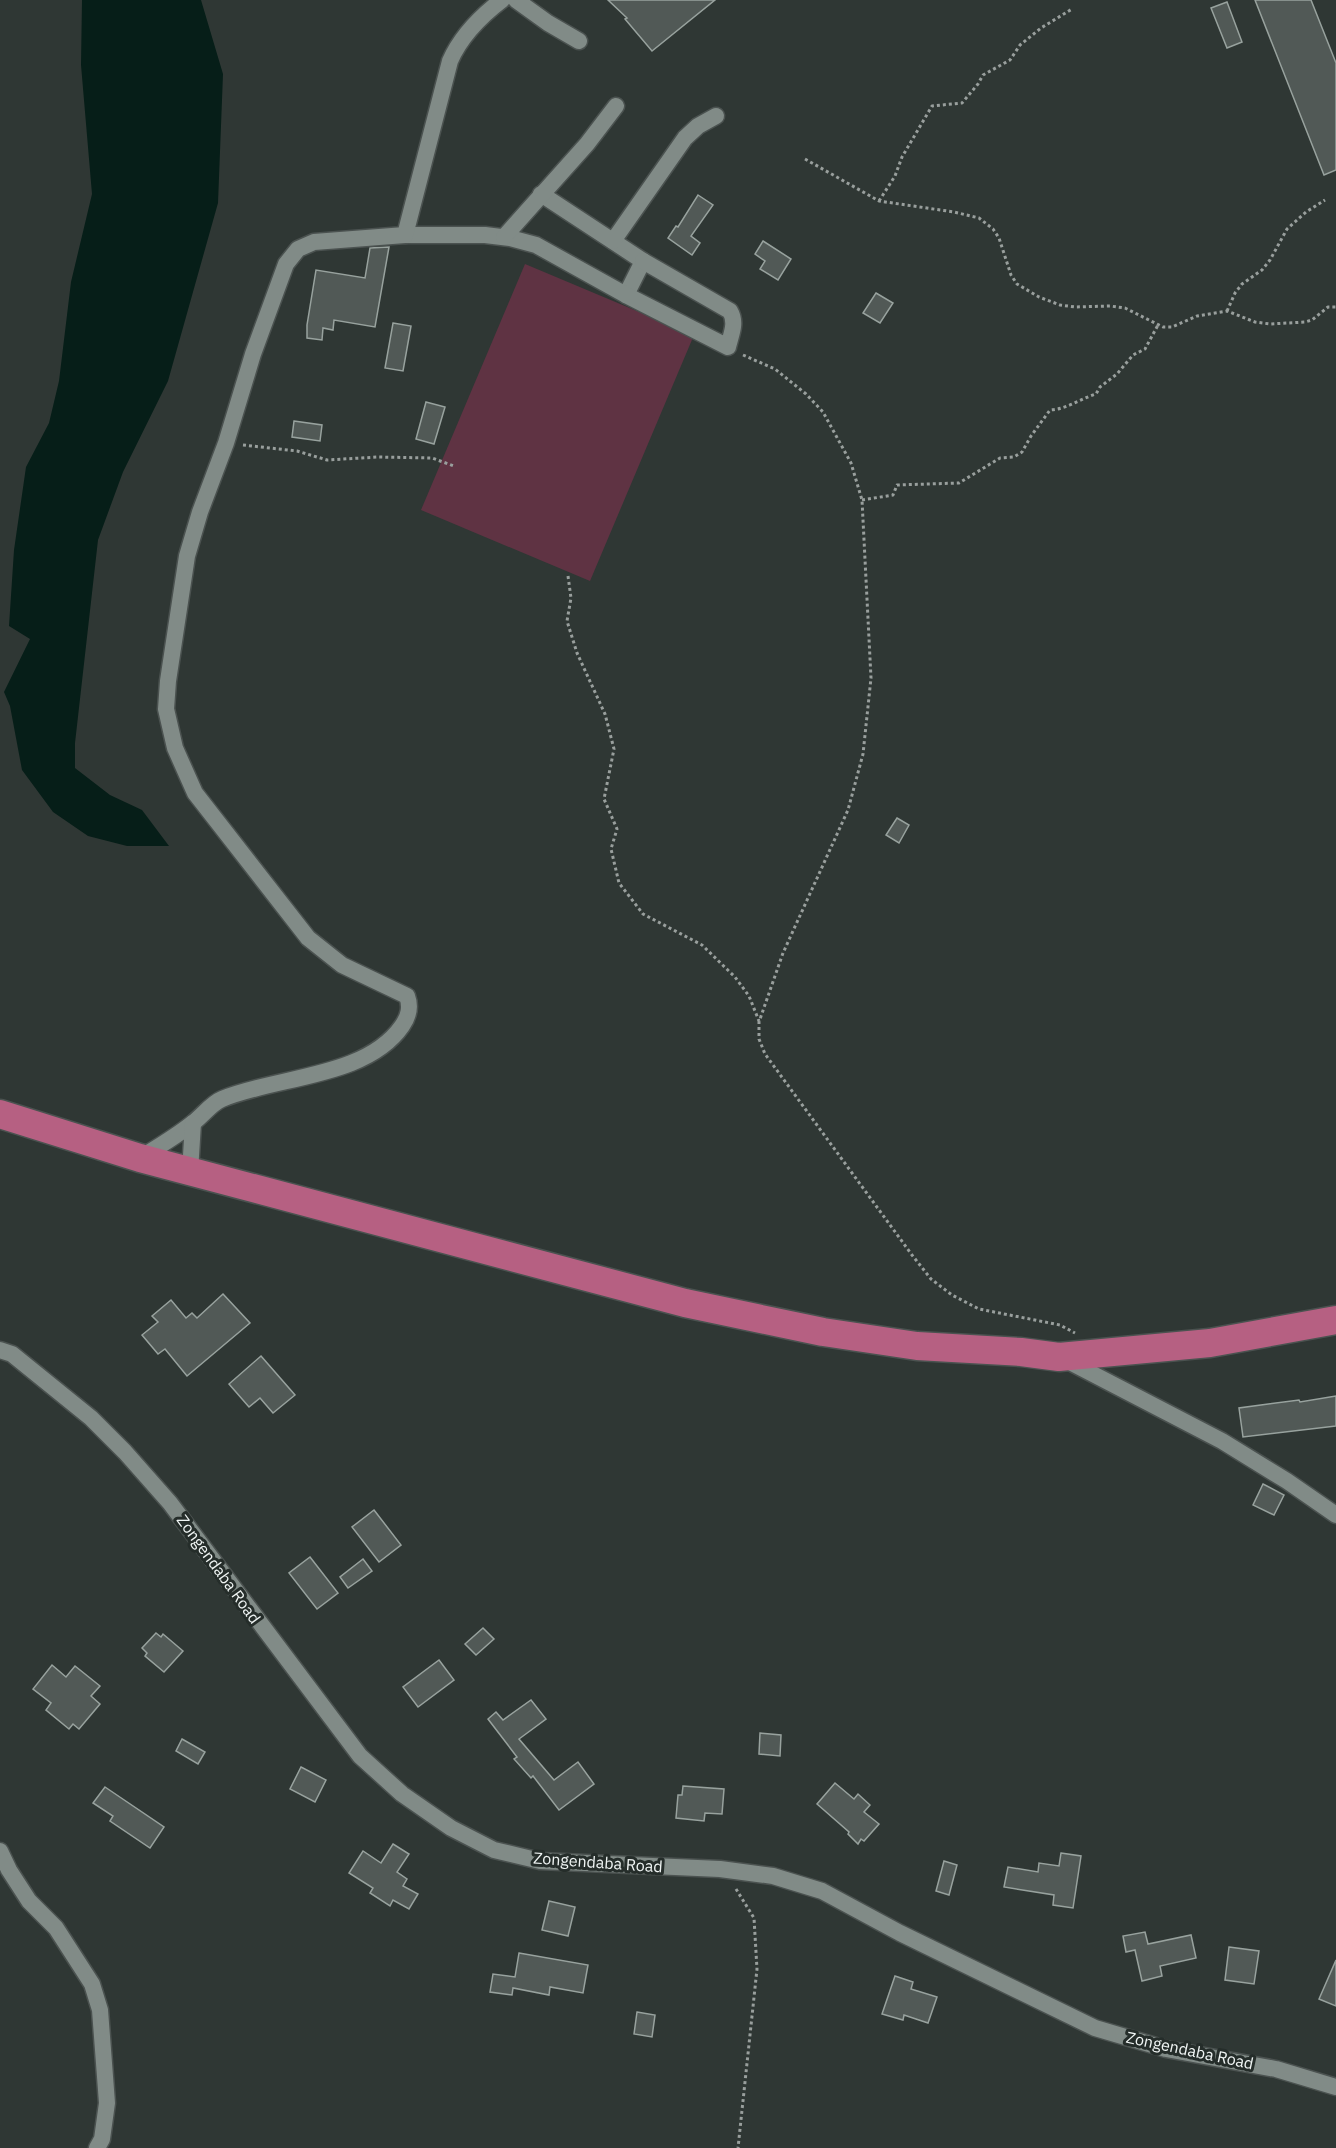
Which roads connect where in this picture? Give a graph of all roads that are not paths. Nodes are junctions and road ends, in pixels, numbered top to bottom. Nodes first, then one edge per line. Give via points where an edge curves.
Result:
1 (502, 0) edge
2 (516, 0) edge
3 (579, 41) dead end
4 (616, 106) dead end
5 (716, 116) dead end
6 (541, 194) junction
7 (405, 234) junction
8 (504, 237) junction
9 (613, 241) junction
10 (643, 261) junction
11 (626, 295) junction
12 (0, 1114) edge
13 (193, 1123) junction
14 (141, 1158) junction
15 (190, 1172) junction
16 (1336, 1320) edge
17 (0, 1350) edge
18 (1059, 1357) junction
19 (1336, 1515) edge
20 (0, 1851) edge
21 (1336, 2087) edge
22 (97, 2148) edge

1 - 7 street via 457,45 450,61
2 - 3 street
4 - 6 street
5 - 9 street via 685,138
6 - 8 street
6 - 9 street
7 - 8 street
7 - 13 street via 314,242 297,249 286,264 187,556 166,709 175,748 195,793 308,938 342,965 407,996 407,1019 396,1035 376,1050 332,1070 219,1100
8 - 11 street via 536,245
9 - 10 street
10 - 11 street
10 - 11 street via 730,311 734,325 728,347
12 - 14 highway
13 - 14 street
13 - 15 street
14 - 15 highway
15 - 18 highway via 720,1310 917,1346
16 - 18 highway via 1210,1343
17 - 21 street, Zongendaba Road via 12,1354 91,1418 125,1452 170,1503 360,1756 402,1794 451,1828 494,1850 540,1862 720,1869 773,1876 822,1891 1095,2028 1167,2049 1276,2069
18 - 19 street via 1222,1441
20 - 22 street via 29,1901 56,1928 95,1992 103,2034 107,2103

